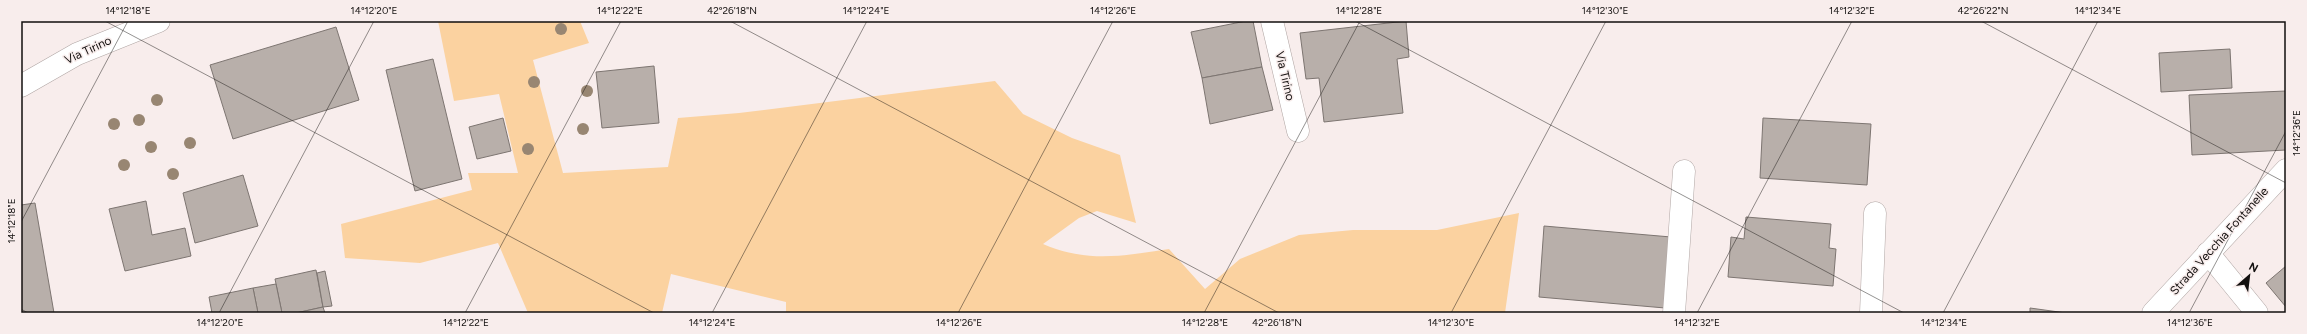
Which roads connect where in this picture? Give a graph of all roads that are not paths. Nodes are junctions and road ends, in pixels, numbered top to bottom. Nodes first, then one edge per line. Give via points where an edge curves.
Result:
1 (159, 21) edge
2 (1272, 21) edge
3 (21, 86) edge
4 (1298, 131) dead end
5 (2286, 170) edge
6 (1684, 171) dead end
7 (1875, 213) dead end
8 (2208, 253) junction
9 (1674, 313) edge
10 (1871, 313) edge
11 (2153, 313) edge
12 (2257, 313) edge

1 - 3 street, Via Tirino via 77,54
2 - 4 street, Via Tirino
5 - 8 street, Strada Vecchia Fontanelle
6 - 9 street
7 - 10 street
8 - 11 street, Strada Vecchia Fontanelle
8 - 12 street

